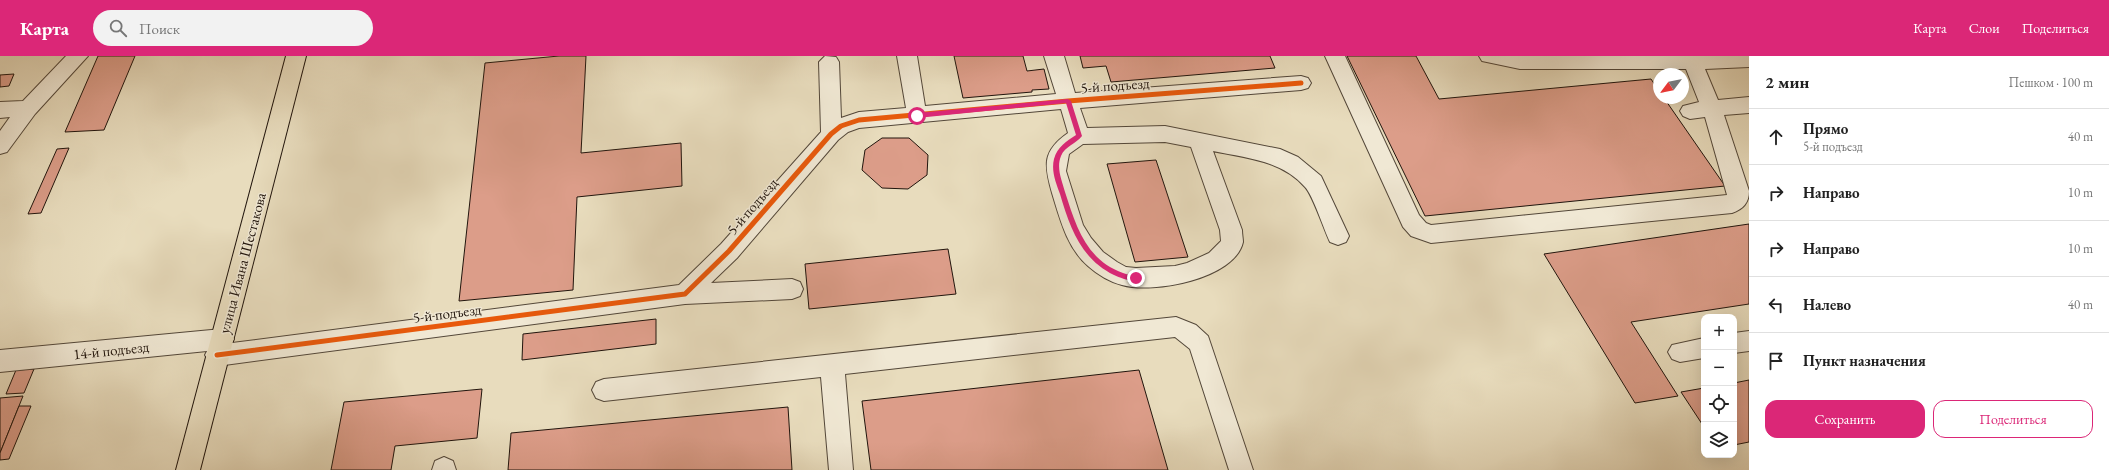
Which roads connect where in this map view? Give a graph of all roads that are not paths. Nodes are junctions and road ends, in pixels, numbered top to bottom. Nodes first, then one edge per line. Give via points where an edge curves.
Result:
1 (78, 56) edge
2 (296, 56) edge
3 (906, 56) edge
4 (1054, 56) edge
5 (1335, 56) edge
6 (1489, 56) edge
7 (1749, 60) edge
8 (828, 62) dead end
9 (1693, 62) junction
10 (1301, 83) dead end
11 (1068, 101) junction
12 (1749, 105) edge
13 (28, 109) junction
14 (1712, 109) junction
15 (0, 110) edge
16 (1690, 111) dead end
17 (917, 116) junction
18 (831, 134) junction
19 (1080, 136) junction
20 (1199, 141) junction
21 (0, 146) edge
22 (1338, 236) dead end
23 (792, 289) dead end
24 (685, 294) junction
25 (1749, 341) edge
26 (1737, 343) edge
27 (220, 347) junction
28 (1701, 348) edge
29 (1680, 352) dead end
30 (0, 361) edge
31 (832, 364) junction
32 (604, 390) dead end
33 (188, 470) edge
34 (841, 470) edge
35 (1241, 470) edge

1 - 13 street
2 - 27 main road, улица Ивана Шестакова
3 - 17 street
4 - 11 street
5 - 14 street via 1411,221 1419,230 1431,234 1732,204 1738,198 1738,191
6 - 9 street via 1520,62
7 - 9 street
8 - 18 street
9 - 14 street
10 - 11 street, 5-й подъезд
11 - 17 street, 5-й подъезд
11 - 19 street
12 - 14 street
13 - 15 street
13 - 21 street
14 - 16 street
17 - 18 street, 5-й подъезд via 859,120 841,126
18 - 24 street, 5-й подъезд via 729,251
19 - 20 street via 1165,134
19 - 20 street via 1062,148 1057,158 1056,171 1073,227 1095,259 1123,276 1136,278 1175,276 1191,271 1217,260 1232,242 1231,230
20 - 22 street via 1273,155 1291,163 1314,182
23 - 24 street
24 - 27 street, 5-й подъезд
25 - 26 street
27 - 30 street, 14-й подъезд
27 - 33 main road, улица Ивана Шестакова
28 - 29 street
31 - 32 street
31 - 34 street
31 - 35 street via 1176,327 1188,332 1200,343

